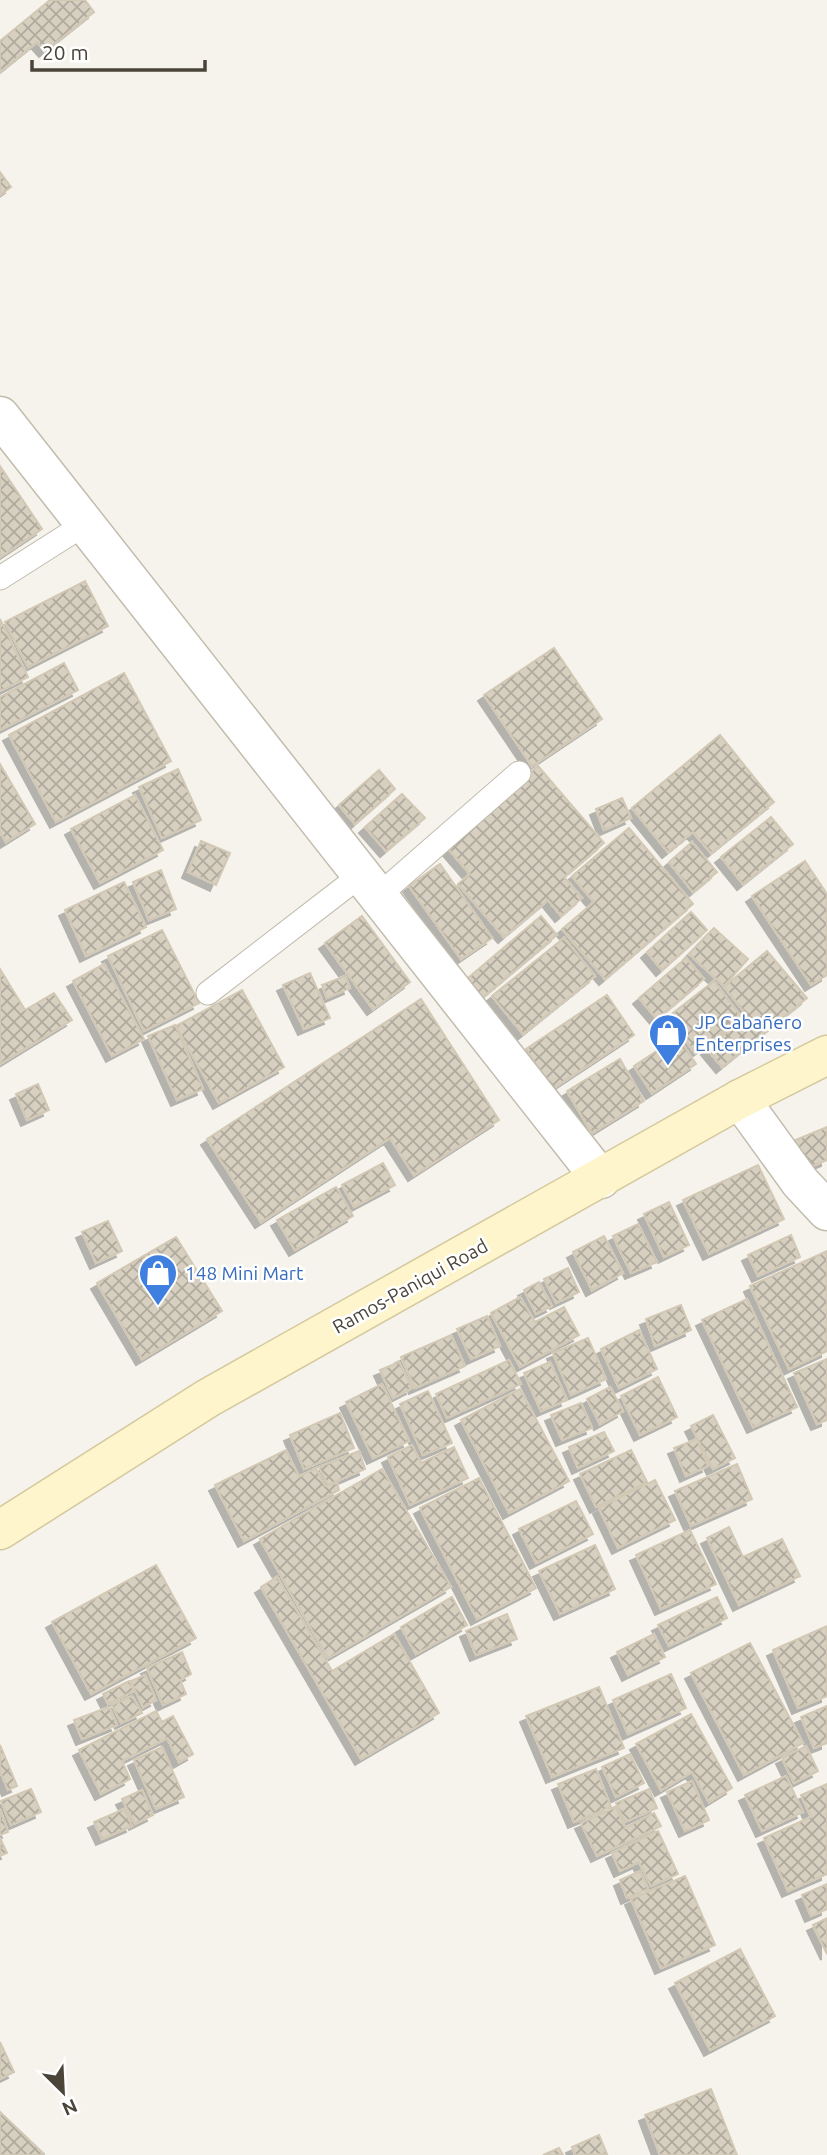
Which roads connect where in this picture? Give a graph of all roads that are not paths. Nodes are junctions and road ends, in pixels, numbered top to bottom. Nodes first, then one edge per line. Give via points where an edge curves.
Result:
1 (0, 416) edge
2 (85, 524) junction
3 (0, 578) edge
4 (519, 773) dead end
5 (369, 886) junction
6 (208, 993) dead end
7 (827, 1055) edge
8 (740, 1099) junction
9 (601, 1179) junction
10 (827, 1212) edge
11 (0, 1530) edge

1 - 2 street
2 - 3 lane
2 - 5 street
4 - 5 lane
5 - 6 lane
5 - 9 street
7 - 8 main road, Ramos-Paniqui Road
8 - 9 main road, Ramos-Paniqui Road
8 - 10 street
9 - 11 main road, Ramos-Paniqui Road via 208,1398

